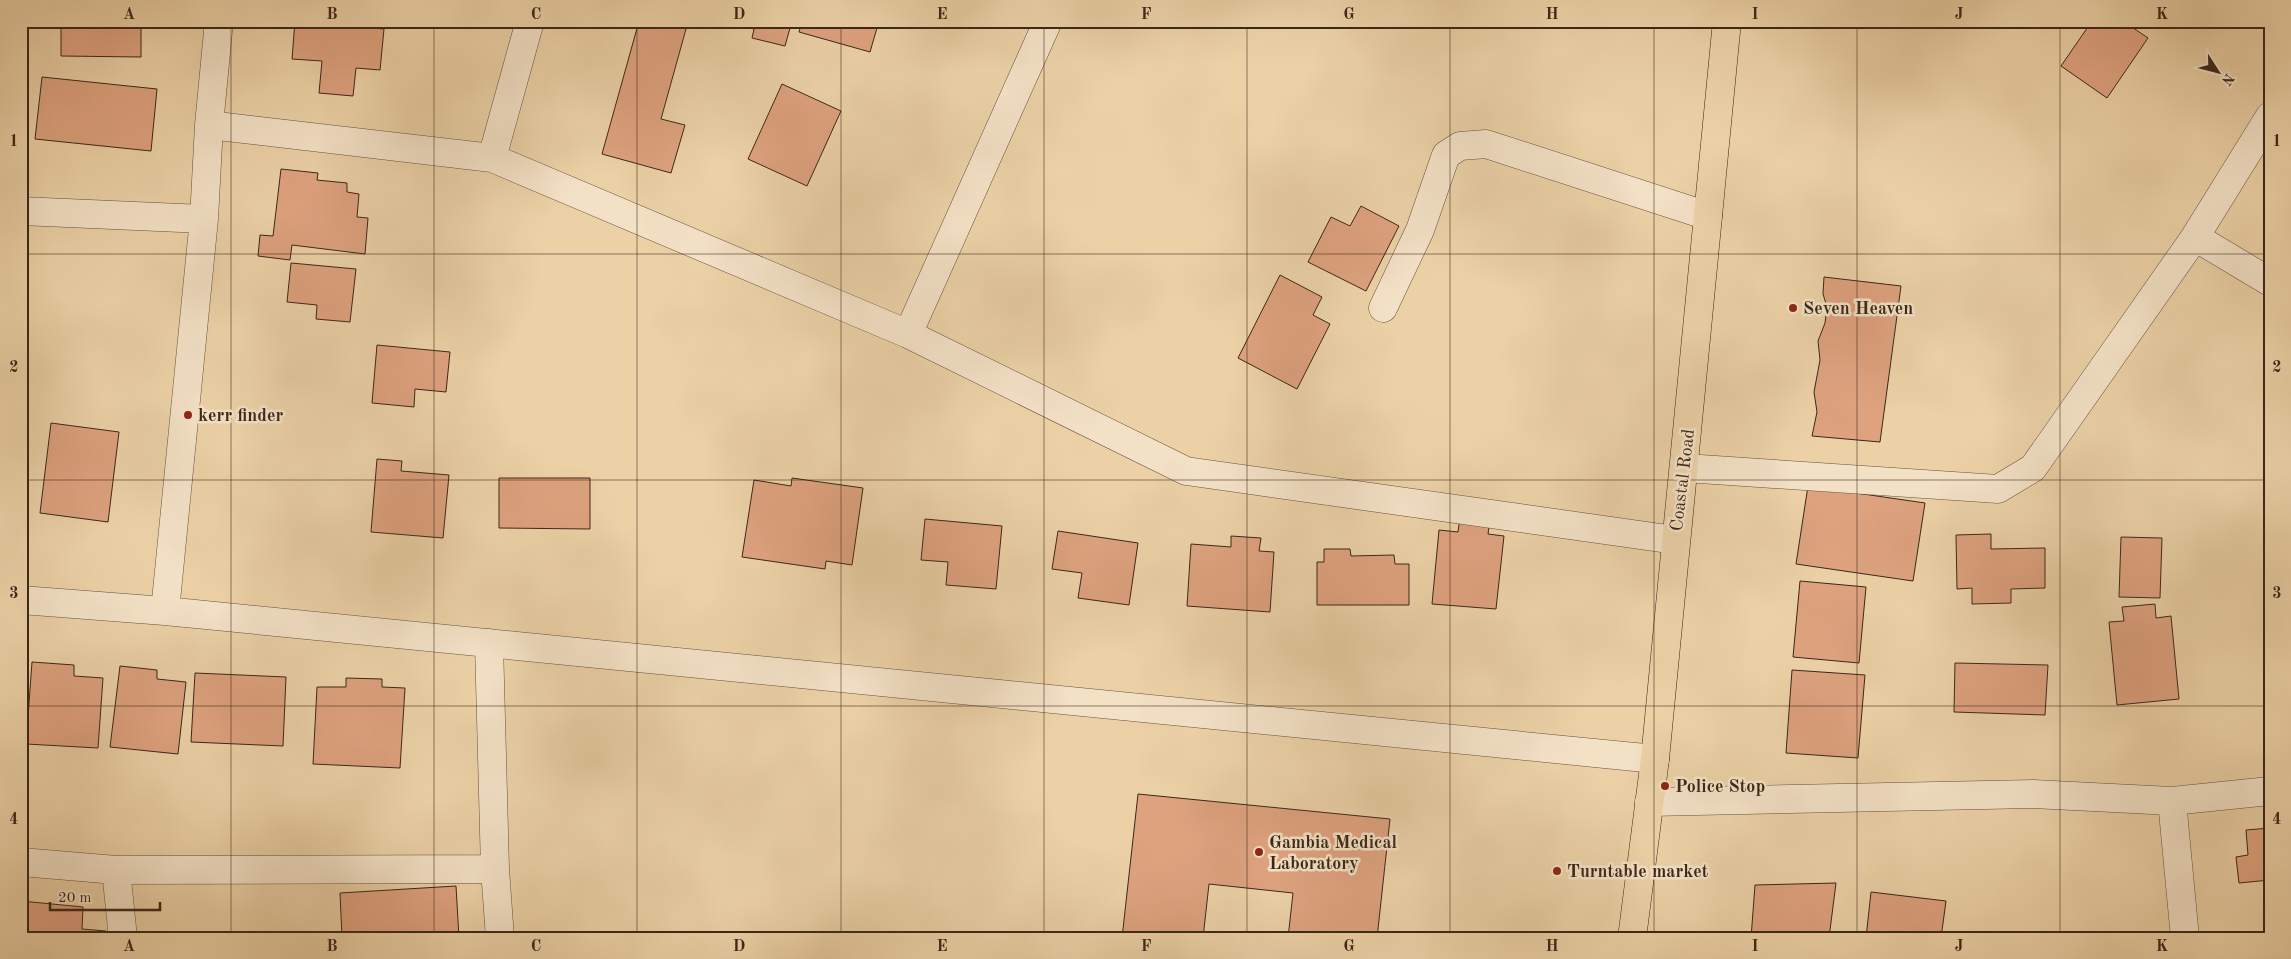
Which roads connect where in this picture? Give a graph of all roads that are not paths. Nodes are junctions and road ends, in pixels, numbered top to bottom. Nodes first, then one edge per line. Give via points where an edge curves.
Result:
1 (219, 21) edge
2 (530, 21) edge
3 (1048, 21) edge
4 (1727, 21) edge
5 (2270, 116) edge
6 (209, 125) junction
7 (492, 158) junction
8 (21, 211) edge
9 (1708, 216) junction
10 (204, 220) junction
11 (2196, 237) junction
12 (2270, 282) edge
13 (1383, 308) dead end
14 (908, 334) junction
15 (1685, 468) junction
16 (1675, 540) junction
17 (21, 600) edge
18 (165, 611) junction
19 (489, 643) junction
20 (1655, 759) junction
21 (2270, 791) edge
22 (2172, 801) junction
23 (1649, 802) junction
24 (21, 862) edge
25 (495, 869) junction
26 (116, 870) junction
27 (123, 938) edge
28 (500, 938) edge
29 (1632, 938) edge
30 (2185, 938) edge

1 - 6 street
2 - 7 street
3 - 14 street
4 - 9 main road, Coastal Road
5 - 11 street
6 - 7 street
6 - 10 street
7 - 14 street
8 - 10 street
9 - 13 street via 1486,144 1460,146 1446,155 1420,230
9 - 15 main road, Coastal Road
10 - 18 street
11 - 12 street
11 - 15 street via 2033,468 1998,489
14 - 16 street via 1186,471
15 - 16 main road, Coastal Road
16 - 20 main road, Coastal Road
17 - 18 street
18 - 19 street
19 - 20 street
19 - 25 street
20 - 23 main road, Coastal Road
21 - 22 street
22 - 23 street via 2033,794
22 - 30 street
23 - 29 main road, Coastal Road
24 - 26 street
25 - 26 street
25 - 28 street
26 - 27 street

